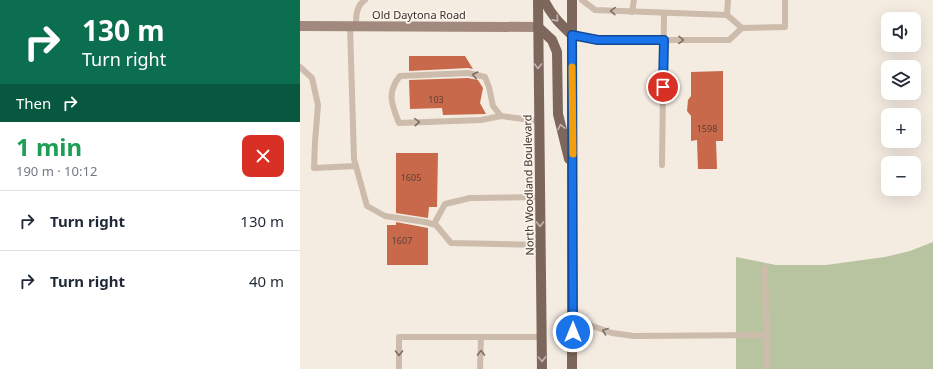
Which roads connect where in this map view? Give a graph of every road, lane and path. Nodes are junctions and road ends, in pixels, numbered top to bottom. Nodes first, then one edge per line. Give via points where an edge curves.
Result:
1 (365, 0) edge
2 (538, 0) edge
3 (544, 0) edge
4 (572, 0) edge
5 (582, 0) edge
6 (634, 0) edge
7 (728, 0) edge
8 (785, 0) edge
9 (632, 12) junction
10 (664, 13) junction
11 (727, 15) junction
12 (300, 26) edge
13 (353, 26) junction
14 (538, 27) junction
15 (742, 28) junction
16 (572, 35) junction
17 (664, 40) junction
18 (300, 67) edge
19 (500, 116) junction
20 (539, 120) junction
21 (662, 165) dead end
22 (356, 166) junction
23 (573, 178) junction
24 (540, 197) junction
25 (434, 224) junction
26 (540, 244) junction
27 (766, 268) dead end
28 (573, 319) junction
29 (766, 335) junction
30 (481, 337) junction
31 (542, 337) junction
32 (399, 369) edge
33 (480, 369) edge
34 (542, 369) edge
35 (572, 369) edge
36 (767, 369) edge

1 - 13 lane via 356,12
2 - 14 main road, North Woodland Boulevard
3 -> 16 main road via 557,22
4 - 16 main road
9 -> 5 lane via 595,10
6 - 9 lane
7 - 11 lane
8 - 15 lane via 785,27
9 - 10 lane
10 - 11 lane
10 - 17 lane
11 - 15 lane
12 - 13 street, Old Daytona Road
13 - 14 street, Old Daytona Road
13 - 22 lane
14 -> 20 main road, North Woodland Boulevard
23 -> 14 main road via 558,114 557,52 552,40
17 -> 15 lane via 729,40
16 - 17 lane via 598,40
16 - 23 main road
17 - 21 lane
18 - 22 lane via 312,78 318,105 314,168
19 -> 19 lane via 493,106 485,77 468,73 400,76 394,84 391,103 399,124 481,120
19 - 20 lane
20 - 24 main road, North Woodland Boulevard
22 - 25 lane via 367,206 385,216
23 - 28 main road
24 - 25 lane via 470,198 445,204
24 -> 26 main road, North Woodland Boulevard
25 - 26 lane via 451,243
26 - 31 main road, North Woodland Boulevard
27 - 29 lane
29 -> 28 lane via 638,336 612,333
28 - 35 main road
29 - 36 lane
30 - 31 lane
30 -> 32 lane via 399,337
33 -> 30 lane
31 -> 34 main road, North Woodland Boulevard

